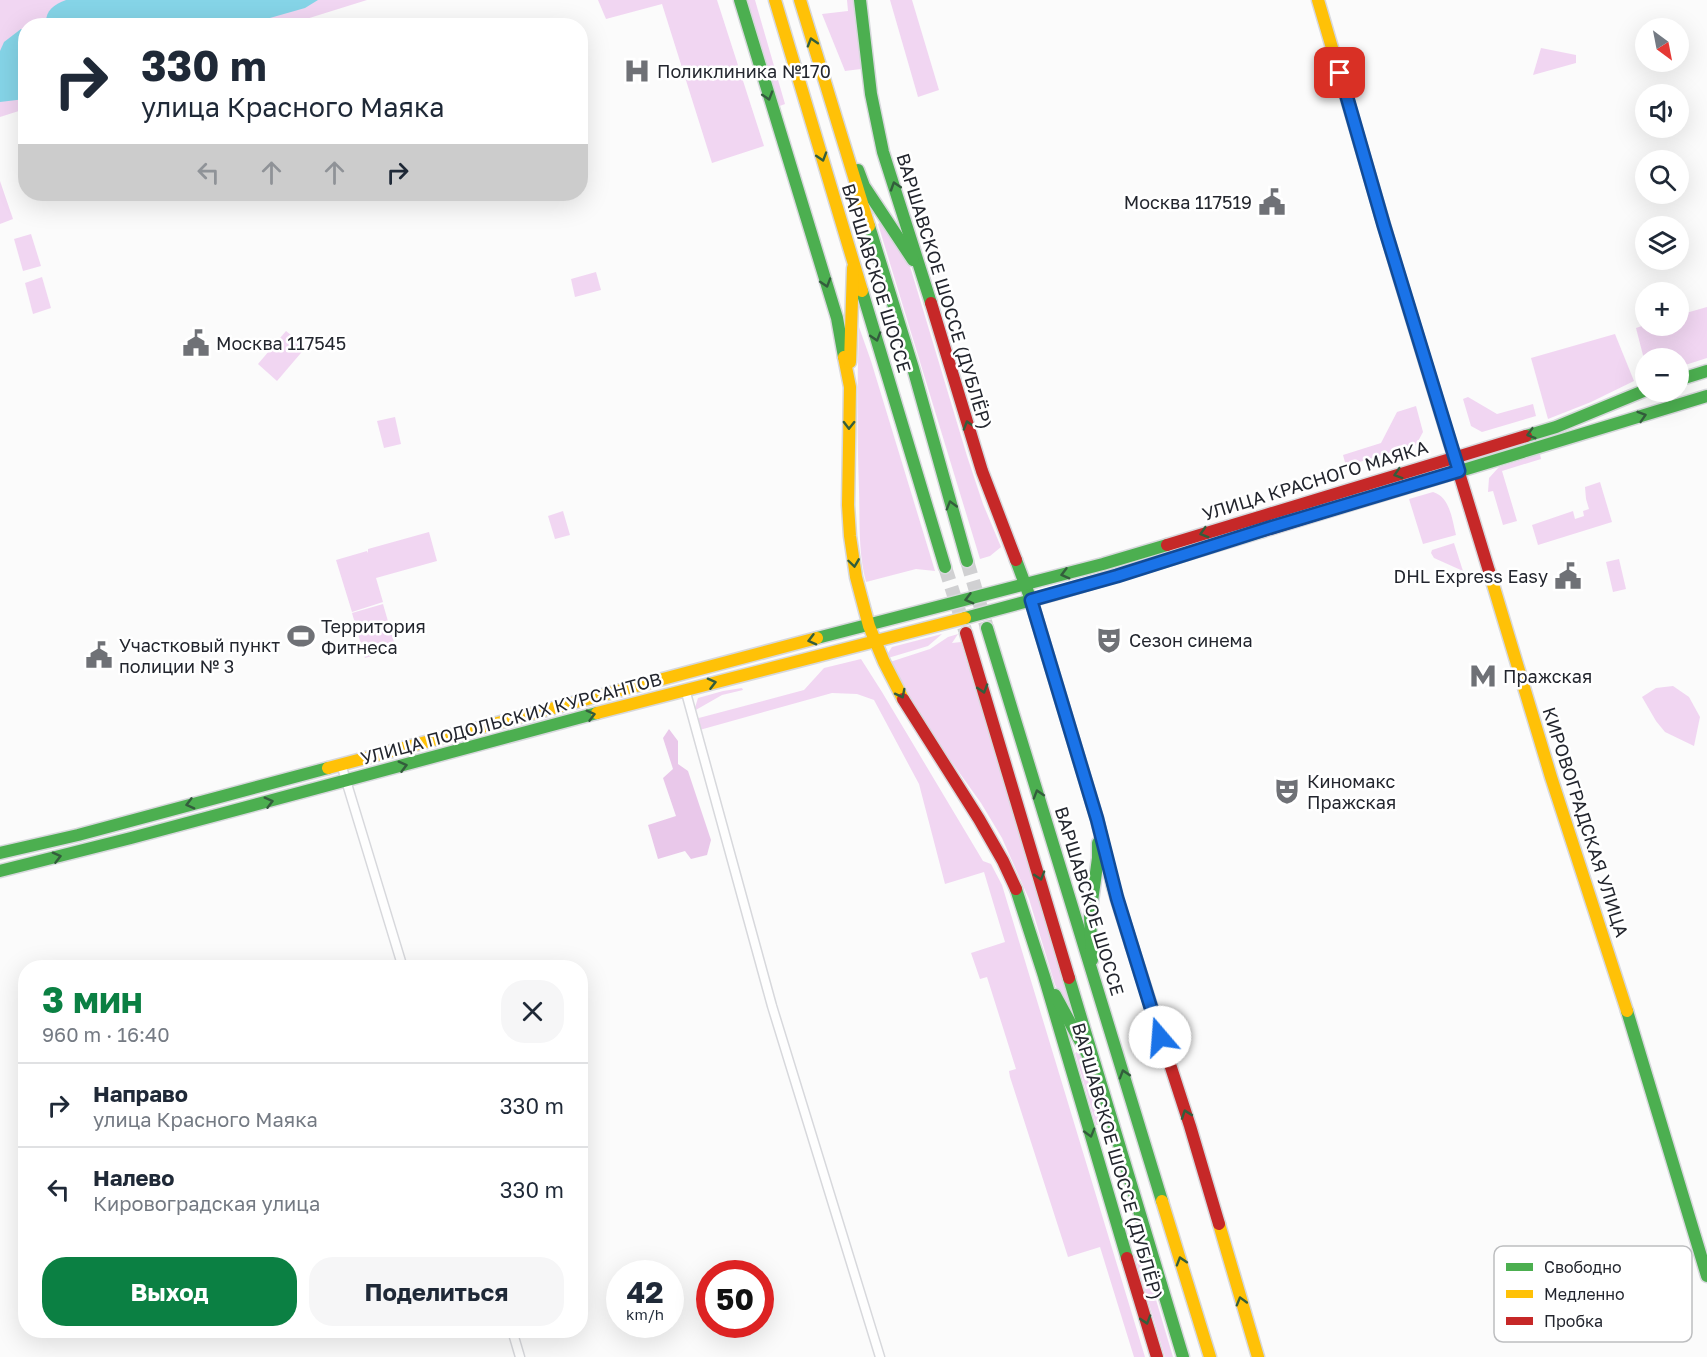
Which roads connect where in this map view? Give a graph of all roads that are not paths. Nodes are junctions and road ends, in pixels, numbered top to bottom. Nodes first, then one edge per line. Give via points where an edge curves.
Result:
1 (740, 0) edge
2 (775, 0) edge
3 (800, 0) edge
4 (860, 0) edge
5 (1318, 0) edge
6 (836, 118) junction
7 (853, 261) junction
8 (925, 282) junction
9 (1707, 371) edge
10 (1689, 377) edge
11 (850, 387) junction
12 (1635, 395) edge
13 (1707, 396) edge
14 (1454, 457) junction
15 (1459, 471) junction
16 (967, 561) tunnel mouth
17 (945, 567) tunnel mouth
18 (1026, 584) junction
19 (1031, 600) junction
20 (869, 626) junction
21 (987, 628) tunnel mouth
22 (966, 633) tunnel mouth
23 (875, 642) junction
24 (652, 681) junction
25 (685, 690) junction
26 (608, 693) junction
27 (657, 698) junction
28 (612, 710) junction
29 (341, 764) junction
30 (346, 781) junction
31 (1097, 819) junction
32 (0, 853) edge
33 (0, 871) edge
34 (401, 960) edge
35 (1092, 970) junction
36 (1044, 976) junction
37 (1101, 1080) junction
38 (1707, 1276) edge
39 (514, 1338) edge
40 (520, 1357) edge
41 (880, 1357) edge
42 (1157, 1357) edge
43 (1183, 1357) edge
44 (1210, 1357) edge
45 (1258, 1357) edge

1 -> 11 main road via 837,318
2 -> 7 main road, ВАРШАВСКОЕ ШОССЕ
6 -> 3 main road, ВАРШАВСКОЕ ШОССЕ
8 -> 4 main road, ВАРШАВСКОЕ ШОССЕ (ДУБЛЁР) via 884,152 871,94
5 - 14 main road, КИРОВОГРАДСКАЯ УЛИЦА
6 - 8 main road via 864,186
16 -> 6 main road, ВАРШАВСКОЕ ШОССЕ
7 - 11 main road
7 -> 17 main road, ВАРШАВСКОЕ ШОССЕ
18 -> 8 main road, ВАРШАВСКОЕ ШОССЕ (ДУБЛЁР) via 982,471
9 - 10 main road
11 -> 20 main road via 849,525 856,577
12 -> 14 main road, УЛИЦА КРАСНОГО МАЯКА via 1556,427
15 -> 13 main road, УЛИЦА КРАСНОГО МАЯКА
14 - 15 main road, КИРОВОГРАДСКАЯ УЛИЦА
14 -> 18 main road, УЛИЦА КРАСНОГО МАЯКА
15 - 19 main road, УЛИЦА КРАСНОГО МАЯКА
15 - 38 main road, КИРОВОГРАДСКАЯ УЛИЦА
18 - 19 main road
18 -> 20 main road, УЛИЦА ПОДОЛЬСКИХ КУРСАНТОВ
19 - 23 main road, УЛИЦА ПОДОЛЬСКИХ КУРСАНТОВ
19 - 31 main road
20 - 23 main road
20 -> 24 main road, УЛИЦА ПОДОЛЬСКИХ КУРСАНТОВ
35 -> 21 main road, ВАРШАВСКОЕ ШОССЕ
22 -> 37 main road
25 -> 23 main road, УЛИЦА ПОДОЛЬСКИХ КУРСАНТОВ
23 -> 36 main road via 909,710 1003,861
24 - 26 main road, УЛИЦА ПОДОЛЬСКИХ КУРСАНТОВ
24 - 27 street via 647,692
25 - 27 main road, УЛИЦА ПОДОЛЬСКИХ КУРСАНТОВ
25 - 41 street via 772,1006
26 - 28 street via 615,693 619,699
26 - 29 main road, УЛИЦА ПОДОЛЬСКИХ КУРСАНТОВ
27 - 28 main road, УЛИЦА ПОДОЛЬСКИХ КУРСАНТОВ
30 -> 28 main road, УЛИЦА ПОДОЛЬСКИХ КУРСАНТОВ
29 - 30 street
29 -> 32 main road, УЛИЦА ПОДОЛЬСКИХ КУРСАНТОВ
33 -> 30 main road, УЛИЦА ПОДОЛЬСКИХ КУРСАНТОВ
30 - 34 street
31 - 35 main road via 1098,858 1090,916
45 -> 31 main road via 1190,1126 1113,887
44 -> 35 main road, ВАРШАВСКОЕ ШОССЕ
36 - 37 main road
36 -> 42 main road, ВАРШАВСКОЕ ШОССЕ (ДУБЛЁР)
37 - 43 main road
39 - 40 street

